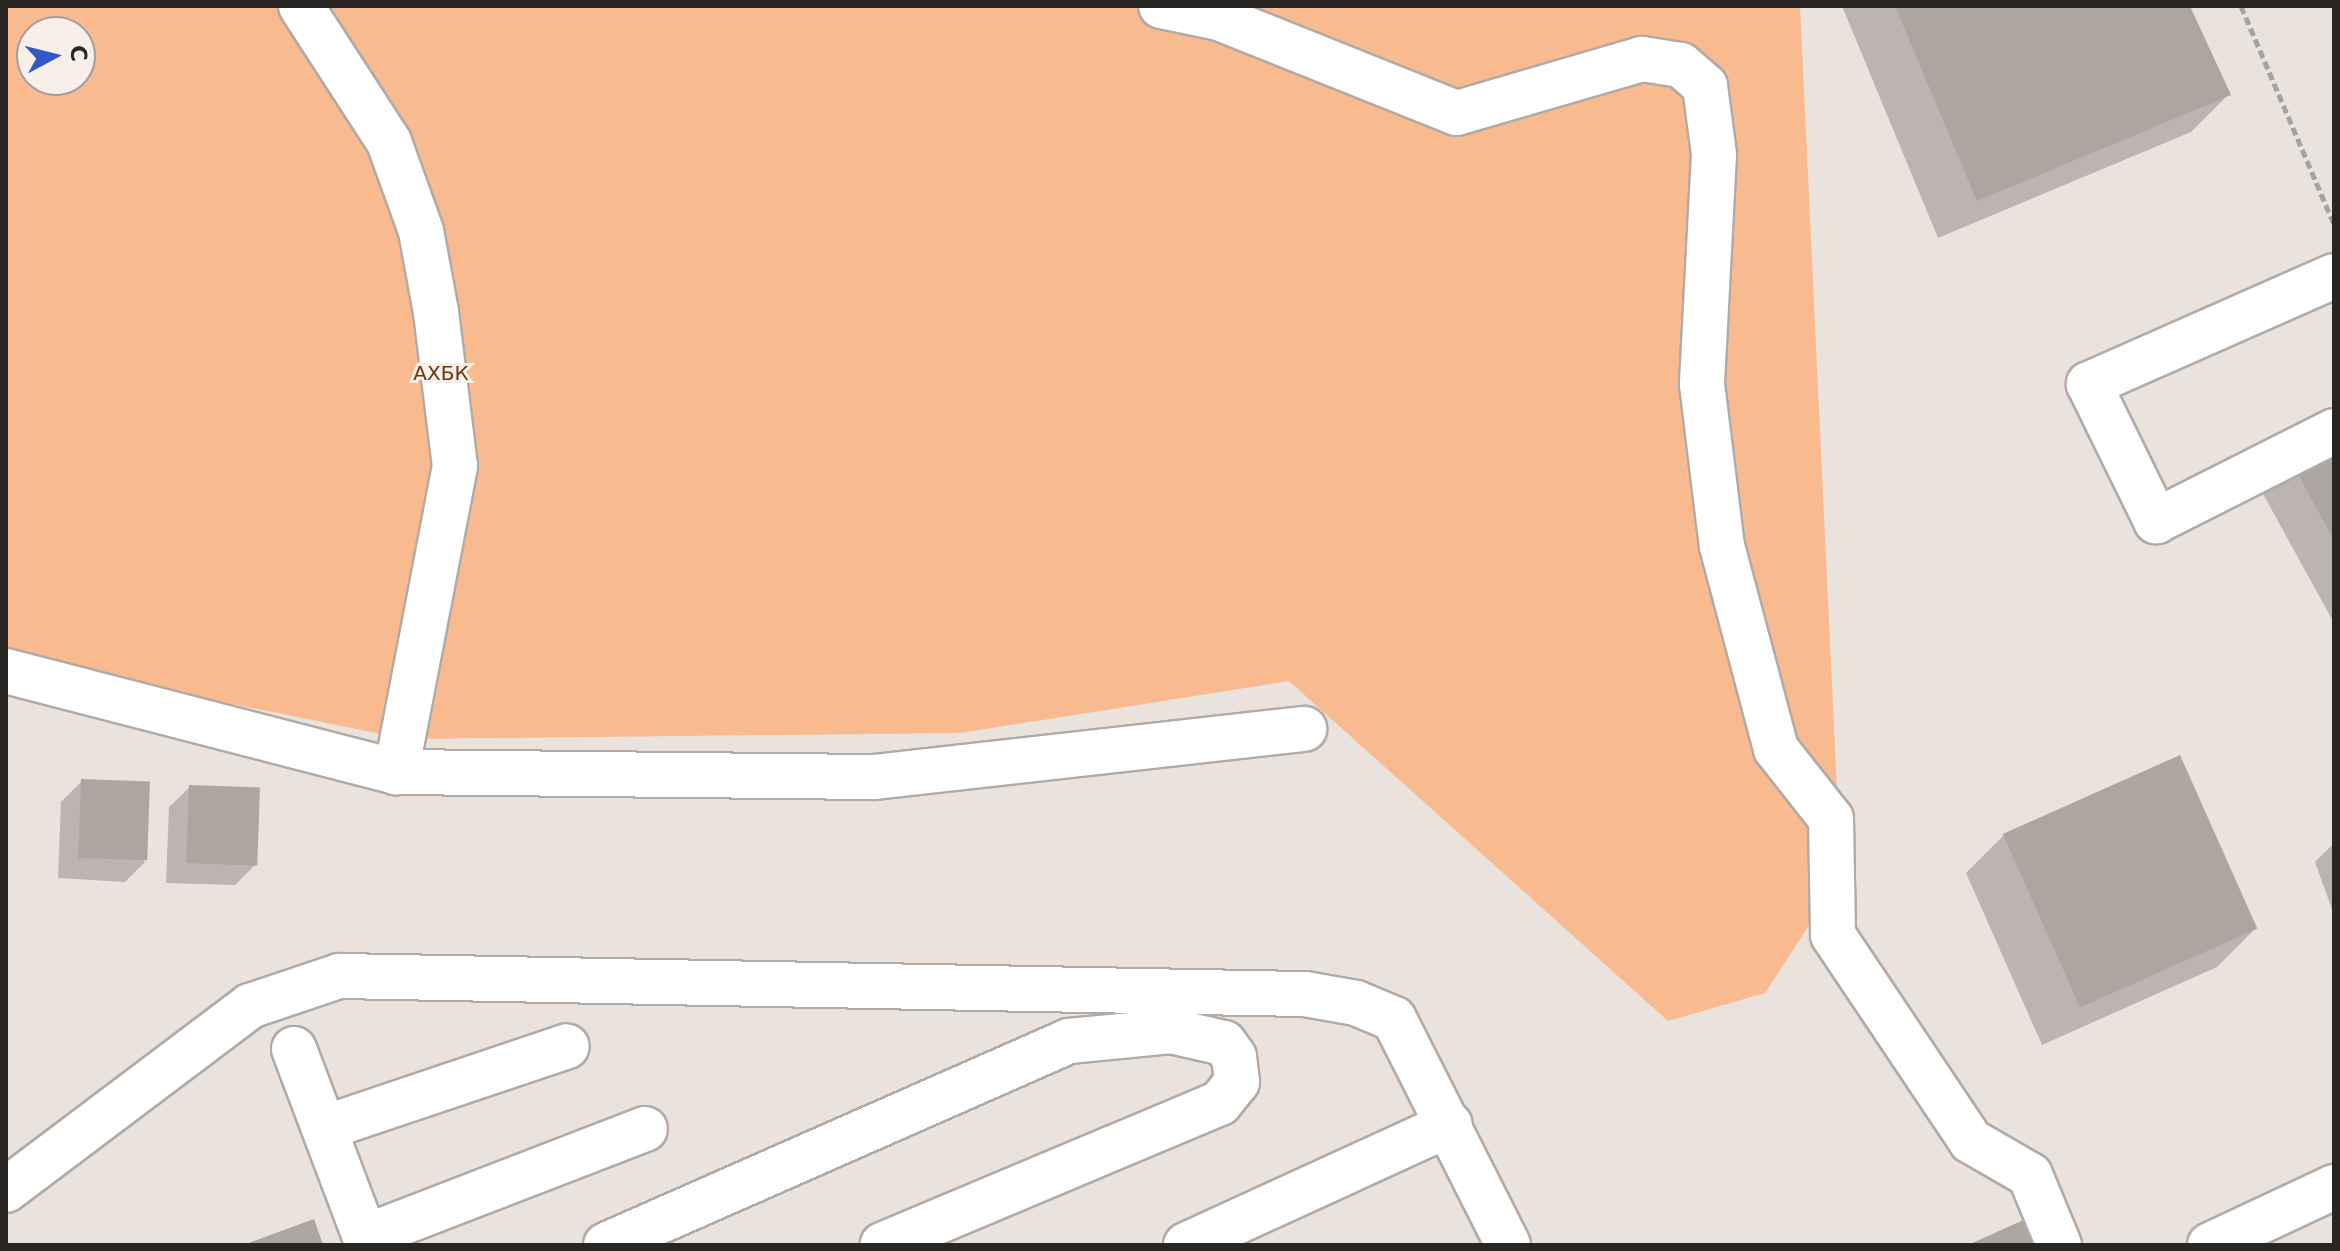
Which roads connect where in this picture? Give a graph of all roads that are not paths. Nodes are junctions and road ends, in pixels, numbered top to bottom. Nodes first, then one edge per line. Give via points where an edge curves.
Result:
1 (301, 6) edge
2 (1161, 6) edge
3 (2334, 276) edge
4 (2334, 431) edge
5 (6, 671) edge
6 (1304, 729) dead end
7 (396, 772) junction
8 (567, 1046) dead end
9 (294, 1049) dead end
10 (1450, 1124) junction
11 (324, 1128) junction
12 (645, 1129) dead end
13 (2334, 1187) edge
14 (6, 1190) edge
15 (366, 1241) edge
16 (1501, 1243) edge
17 (606, 1245) edge
18 (883, 1245) edge
19 (1186, 1245) edge
20 (2059, 1245) edge
21 (2210, 1245) edge

1 - 7 lane via 389,142 421,231 438,327 455,466
2 - 20 lane via 1219,18 1457,113 1642,59 1681,65 1705,86 1714,154 1702,384 1722,546 1776,749 1831,819 1833,935 1971,1141 2030,1175
3 - 4 lane via 2089,384 2156,521
5 - 7 lane
6 - 7 lane via 875,777
8 - 11 lane
9 - 11 lane
10 - 14 lane via 1394,1019 1356,1003 1305,994 339,976 250,1006
10 - 16 lane
10 - 19 lane
11 - 15 lane
12 - 15 lane
13 - 21 lane
17 - 18 lane via 1069,1041 1171,1031 1224,1043 1234,1057 1237,1082 1220,1103

